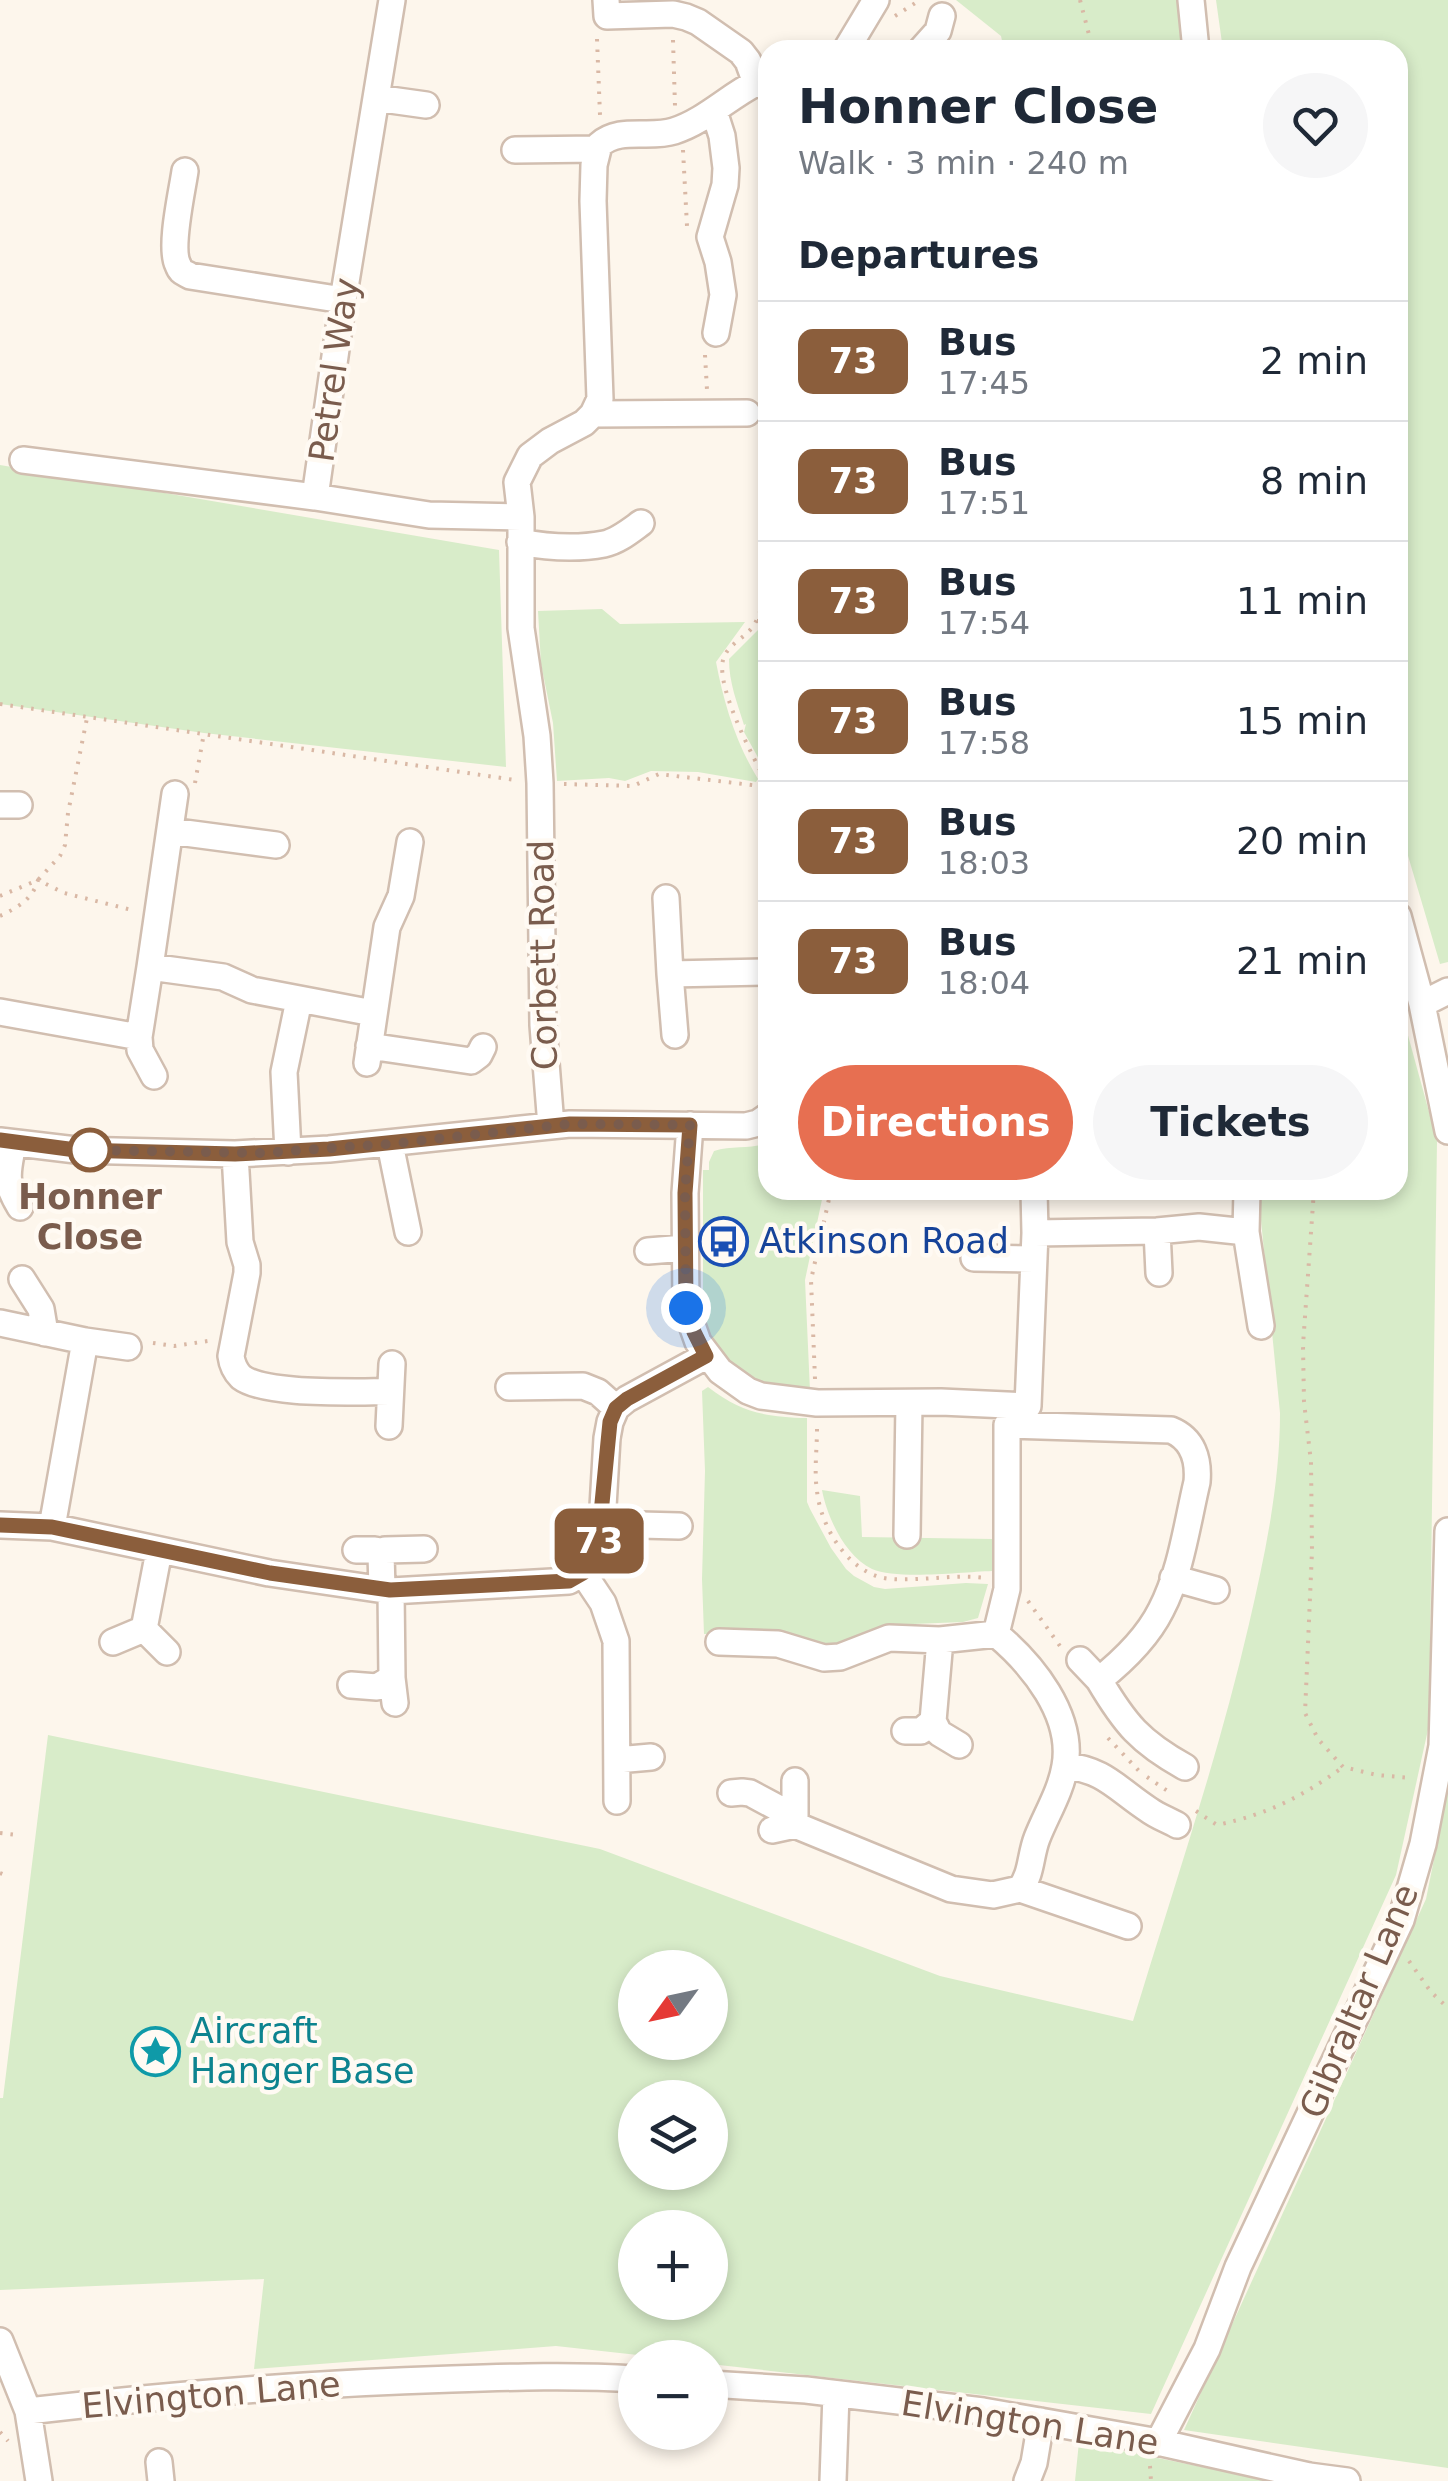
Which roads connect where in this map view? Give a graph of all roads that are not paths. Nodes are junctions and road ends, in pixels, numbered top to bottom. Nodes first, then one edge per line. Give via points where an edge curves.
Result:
1 (392, 0) edge
2 (876, 0) edge
3 (1191, 0) edge
4 (606, 8) edge
5 (942, 16) dead end
6 (852, 40) edge
7 (930, 40) edge
8 (1195, 40) edge
9 (758, 77) edge
10 (758, 85) edge
11 (376, 98) junction
12 (426, 105) dead end
13 (714, 110) junction
14 (601, 144) junction
15 (515, 150) dead end
16 (185, 172) dead end
17 (343, 300) junction
18 (716, 332) dead end
19 (746, 413) dead end
20 (594, 414) junction
21 (23, 460) dead end
22 (316, 497) junction
23 (640, 523) dead end
24 (520, 529) junction
25 (175, 794) road end
26 (170, 831) junction
27 (410, 842) dead end
28 (276, 844) dead end
29 (666, 898) dead end
30 (1408, 953) edge
31 (150, 967) junction
32 (758, 972) edge
33 (670, 974) junction
34 (1448, 991) edge
35 (299, 1000) junction
36 (1422, 1004) junction
37 (0, 1012) edge
38 (373, 1012) junction
39 (674, 1035) dead end
40 (140, 1037) junction
41 (483, 1047) dead end
42 (154, 1076) dead end
43 (758, 1123) edge
44 (690, 1125) junction
45 (550, 1126) junction
46 (1448, 1131) edge
47 (7, 1142) edge
48 (390, 1144) junction
49 (288, 1152) junction
50 (235, 1154) junction
51 (1034, 1200) edge
52 (1246, 1200) edge
53 (20, 1207) dead end
54 (1157, 1231) junction
55 (408, 1232) dead end
56 (1246, 1232) junction
57 (1035, 1233) junction
58 (686, 1248) junction
59 (648, 1251) dead end
60 (974, 1258) dead end
61 (1034, 1260) junction
62 (1159, 1273) dead end
63 (22, 1279) dead end
64 (0, 1324) edge
65 (1260, 1326) dead end
66 (44, 1332) junction
67 (85, 1341) junction
68 (128, 1347) road end
69 (706, 1356) junction
70 (392, 1364) dead end
71 (509, 1388) dead end
72 (390, 1392) junction
73 (909, 1402) junction
74 (1028, 1406) junction
75 (616, 1408) junction
76 (1007, 1425) junction
77 (389, 1426) dead end
78 (602, 1524) junction
79 (0, 1525) edge
80 (679, 1526) dead end
81 (52, 1527) junction
82 (1448, 1530) edge
83 (907, 1535) dead end
84 (424, 1548) dead end
85 (159, 1551) junction
86 (583, 1573) junction
87 (1173, 1578) junction
88 (386, 1590) junction
89 (1216, 1590) dead end
90 (144, 1629) junction
91 (996, 1634) junction
92 (940, 1640) junction
93 (113, 1642) dead end
94 (719, 1642) dead end
95 (166, 1652) dead end
96 (1080, 1660) dead end
97 (1099, 1680) junction
98 (352, 1685) dead end
99 (933, 1720) junction
100 (905, 1732) dead end
101 (960, 1746) dead end
102 (650, 1757) dead end
103 (618, 1760) junction
104 (1065, 1766) junction
105 (1185, 1767) dead end
106 (795, 1782) dead end
107 (730, 1793) dead end
108 (618, 1801) dead end
109 (1186, 1818) road end
110 (787, 1824) junction
111 (1020, 1889) junction
112 (1128, 1926) dead end
113 (0, 2341) edge
114 (618, 2378) edge
115 (728, 2385) edge
116 (836, 2394) junction
117 (28, 2411) junction
118 (1042, 2421) junction
119 (1158, 2443) junction
120 (39, 2481) edge
121 (833, 2481) edge
122 (1027, 2481) edge
123 (1348, 2481) edge

1 - 11 street, Petrel Way
2 - 6 street
3 - 8 street
4 - 9 street via 686,16 741,52
5 - 7 street
10 - 13 street
11 - 12 street
11 - 17 street, Petrel Way
13 - 14 street via 676,131 621,134
13 - 18 street via 726,168 710,237 723,295
14 - 15 street
14 - 20 street via 594,166 600,399
16 - 17 street via 175,244 183,273
17 - 22 street, Petrel Way
19 - 20 street
20 - 24 street, Corbett Road via 530,456 517,482
21 - 22 street via 73,458
22 - 24 street, Petrel Way
23 - 24 street, Petrel Way via 606,544 542,546
24 - 45 street, Corbett Road via 521,628 540,783
25 - 26 street
26 - 28 street
26 - 31 street
27 - 38 street
29 - 33 street
30 - 36 street
31 - 35 street via 223,977
31 - 40 street
32 - 33 street
33 - 39 street
34 - 36 street
35 - 38 street
35 - 49 street via 284,1072
36 - 46 street
37 - 40 street
38 - 41 street via 368,1055 471,1061
40 - 42 street
43 - 44 street
44 - 45 street
44 - 58 street
45 - 48 street
47 - 50 street
47 - 53 street via 7,1180
48 - 49 street
48 - 55 street
49 - 50 street
50 - 72 street via 247,1273 233,1367 255,1384
51 - 57 street
52 - 56 street
54 - 56 street
54 - 57 street
54 - 62 street
56 - 65 street
57 - 61 street
58 - 59 street
58 - 69 street via 686,1308
60 - 61 street
61 - 74 street
63 - 66 street via 41,1309
64 - 66 street
66 - 67 street
67 - 68 street
67 - 81 street
69 - 73 street via 761,1396 817,1404
69 - 75 street
70 - 72 street
71 - 75 street via 583,1386
72 - 77 street
73 - 74 street
73 - 83 street
74 - 76 street
75 - 78 street via 607,1438
76 - 87 street via 1171,1430 1183,1436 1198,1469
76 - 91 street via 1007,1589
78 - 80 street
78 - 86 street via 597,1554
79 - 81 street
81 - 85 street
82 - 119 street, Gibraltar Lane via 1442,1746 1401,1920
84 - 88 street via 368,1552
85 - 88 street
85 - 90 street
86 - 88 street via 569,1581
86 - 103 street via 616,1641
87 - 89 street
87 - 97 street via 1157,1617 1128,1656
88 - 98 street via 394,1690
90 - 93 street
90 - 95 street
91 - 92 street
91 - 104 street via 1049,1695 1062,1726
92 - 94 street via 890,1638 824,1658 778,1644
92 - 99 street
96 - 97 street
97 - 105 street via 1134,1732
99 - 100 street via 926,1729
99 - 101 street via 939,1733
102 - 103 street
103 - 108 street
104 - 109 street via 1102,1775 1147,1809
104 - 111 street
106 - 110 street
107 - 110 street via 750,1794
110 - 111 street via 950,1888 993,1895
111 - 112 street
113 - 117 street
114 - 117 street, Elvington Lane via 376,2382
115 - 116 street, Elvington Lane
116 - 118 street, Elvington Lane
116 - 121 street
117 - 120 street
118 - 119 street, Elvington Lane
118 - 122 street
119 - 123 street, Elvington Lane

